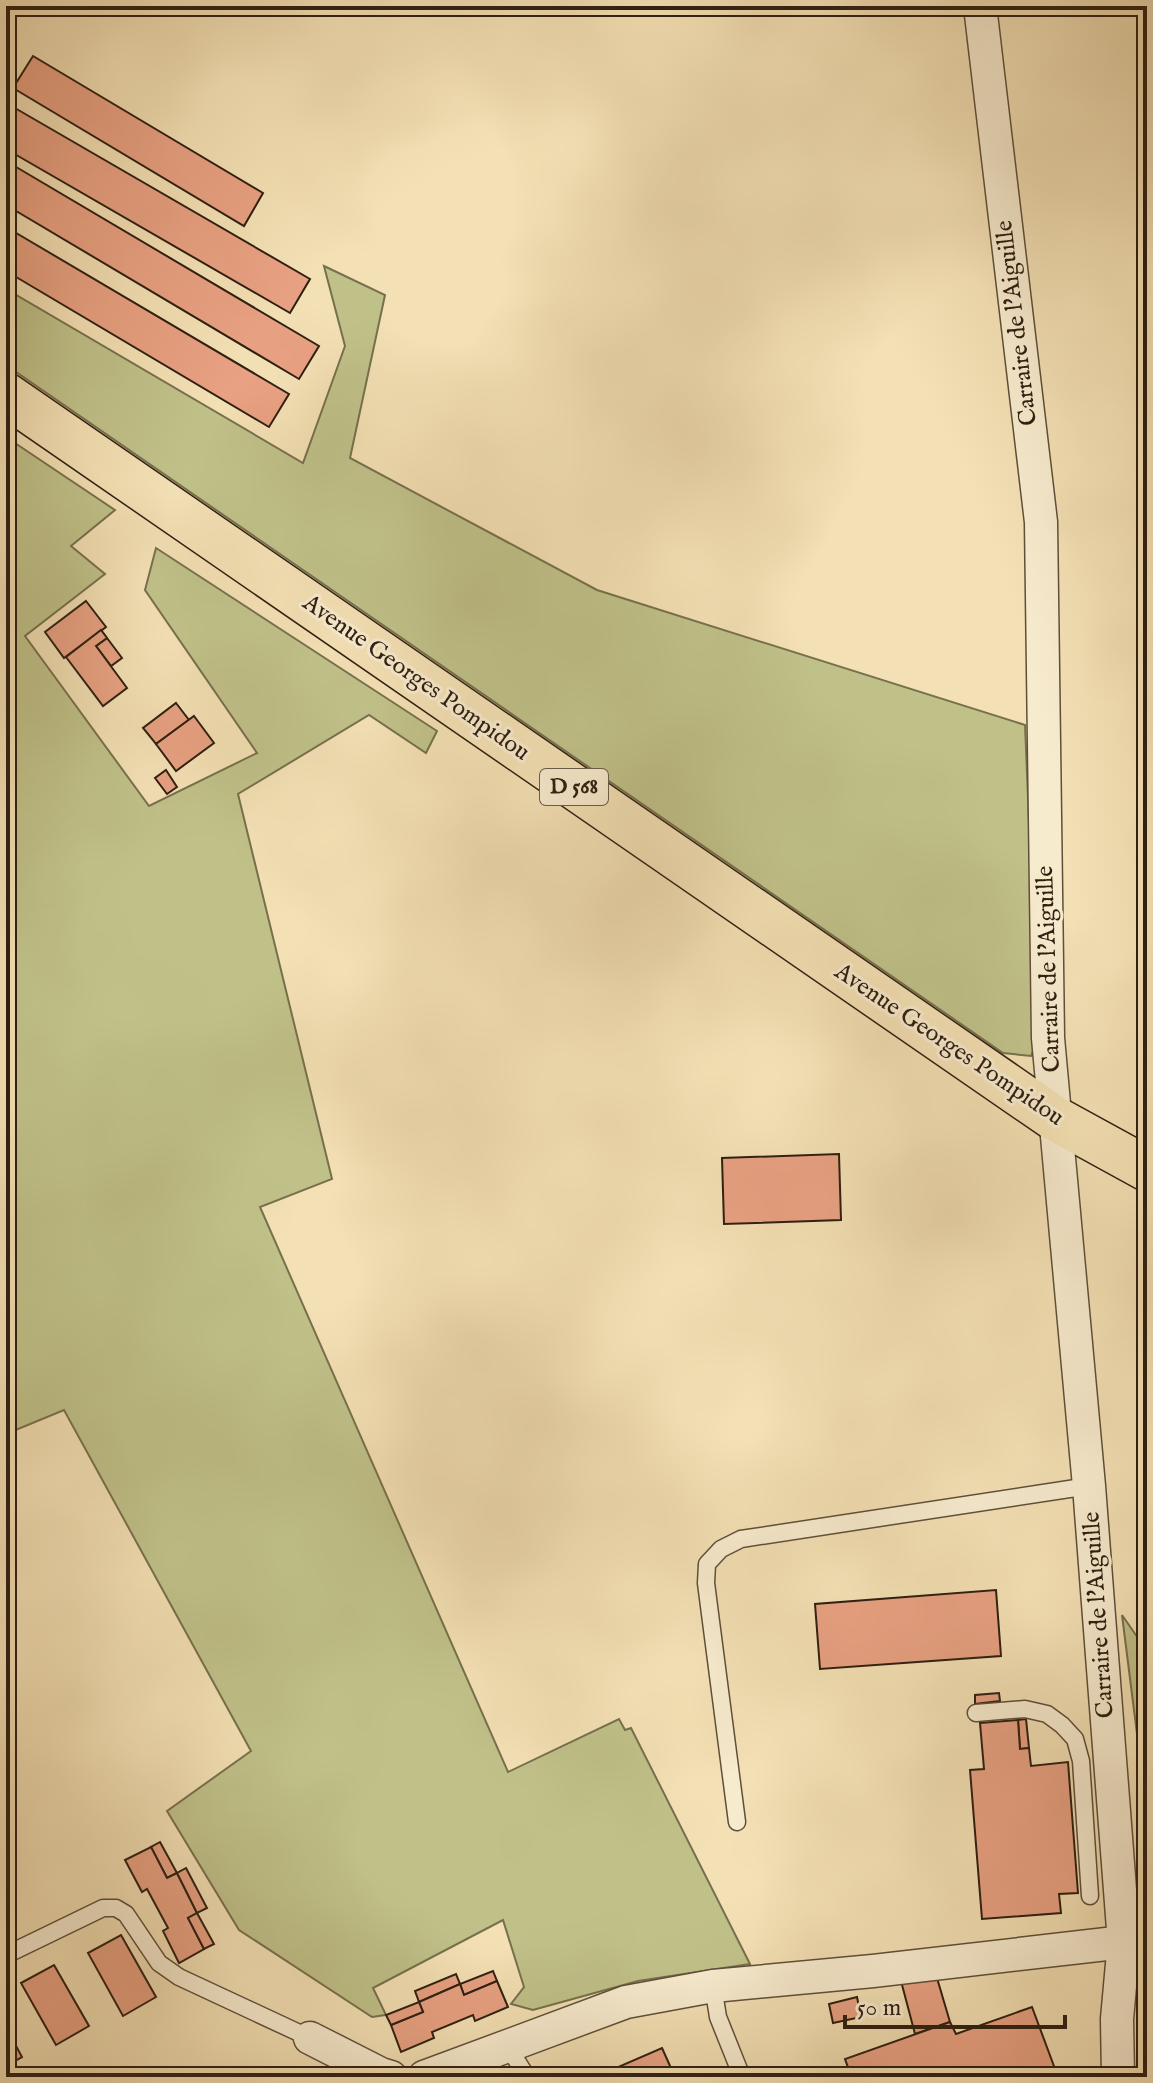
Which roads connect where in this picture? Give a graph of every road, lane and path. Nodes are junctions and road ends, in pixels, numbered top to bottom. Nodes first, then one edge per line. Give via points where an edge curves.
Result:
1 (980, 6) edge
2 (8, 399) edge
3 (1054, 1118) junction
4 (1147, 1169) edge
5 (1089, 1486) junction
6 (976, 1713) dead end
7 (1100, 1820) junction
8 (737, 1822) dead end
9 (1090, 1896) dead end
10 (1124, 1942) junction
11 (6, 1955) edge
12 (713, 1986) junction
13 (310, 2038) joint
14 (507, 2045) junction
15 (388, 2077) edge
16 (424, 2077) edge
17 (527, 2077) edge
18 (742, 2077) edge
19 (1118, 2077) edge

1 - 3 street, Carraire de l'Aiguille via 1041,522 1048,1038
2 - 3 main road, Avenue Georges Pompidou / D 568
3 - 4 main road, Avenue Georges Pompidou / D 568
3 - 5 street, Carraire de l'Aiguille
5 - 7 street, Carraire de l'Aiguille
5 - 8 lane via 741,1539 721,1549 707,1564 706,1583
6 - 7 lane via 1025,1709 1047,1714 1062,1725 1075,1739
7 - 9 lane
7 - 10 street, Carraire de l'Aiguille
10 - 12 street
10 - 19 street, Carraire de l'Aiguille
11 - 13 lane via 103,1908 116,1908 126,1914 159,1963 179,1977
12 - 14 street via 626,2002
12 - 18 lane via 718,2017
13 - 15 street
14 - 16 street
14 - 17 lane

